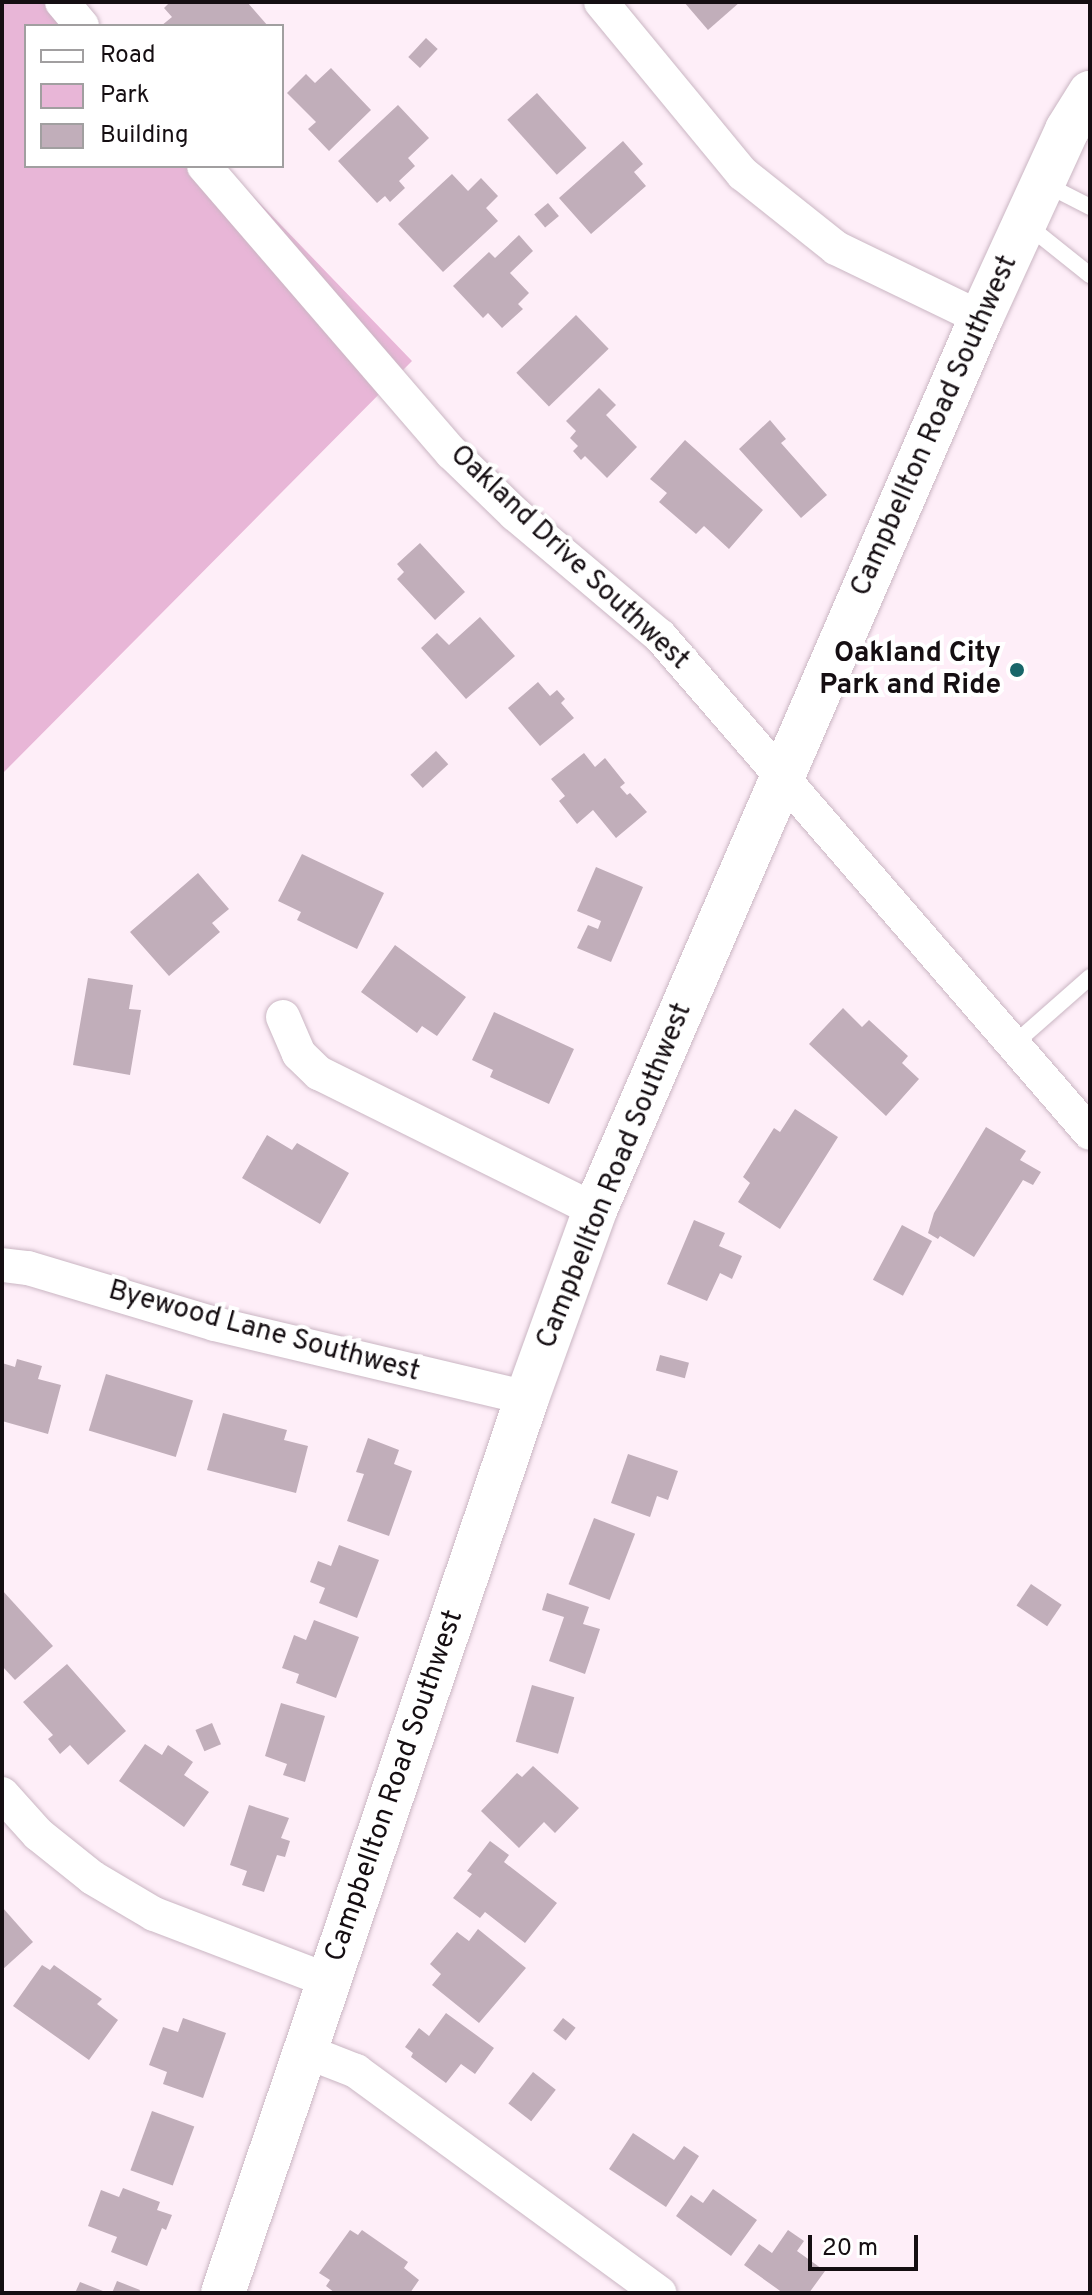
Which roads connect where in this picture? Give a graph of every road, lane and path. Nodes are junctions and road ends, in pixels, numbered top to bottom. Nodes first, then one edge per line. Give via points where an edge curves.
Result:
1 (62, 2) edge
2 (601, 2) edge
3 (80, 24) edge
4 (1090, 93) edge
5 (206, 168) edge
6 (1043, 183) junction
7 (1090, 207) edge
8 (1025, 223) junction
9 (1090, 275) edge
10 (981, 318) junction
11 (783, 773) junction
12 (1090, 977) edge
13 (283, 1017) dead end
14 (1014, 1044) junction
15 (1090, 1133) edge
16 (595, 1210) junction
17 (2, 1265) edge
18 (527, 1398) junction
19 (2, 1794) edge
20 (329, 1981) junction
21 (305, 2051) junction
22 (223, 2293) edge
23 (659, 2293) edge

1 - 3 street
2 - 10 street via 743,174 836,248
4 - 6 main road, Campbellton Road Southwest
5 - 11 street, Oakland Drive Southwest via 452,453 515,514 660,636
6 - 7 lane
6 - 8 main road, Campbellton Road Southwest
8 - 9 lane
8 - 10 main road, Campbellton Road Southwest
10 - 11 main road, Campbellton Road Southwest
11 - 14 street, Oakland Drive Southwest
11 - 16 main road, Campbellton Road Southwest
12 - 14 lane
13 - 16 street via 299,1054 319,1073
14 - 15 street, Oakland Drive Southwest
16 - 18 main road, Campbellton Road Southwest
17 - 18 street, Byewood Lane Southwest via 28,1268 215,1324
18 - 20 main road, Campbellton Road Southwest
19 - 20 street via 60,1852 154,1914
20 - 21 main road, Campbellton Road Southwest
21 - 22 main road, Campbellton Road Southwest
21 - 23 street via 356,2071

